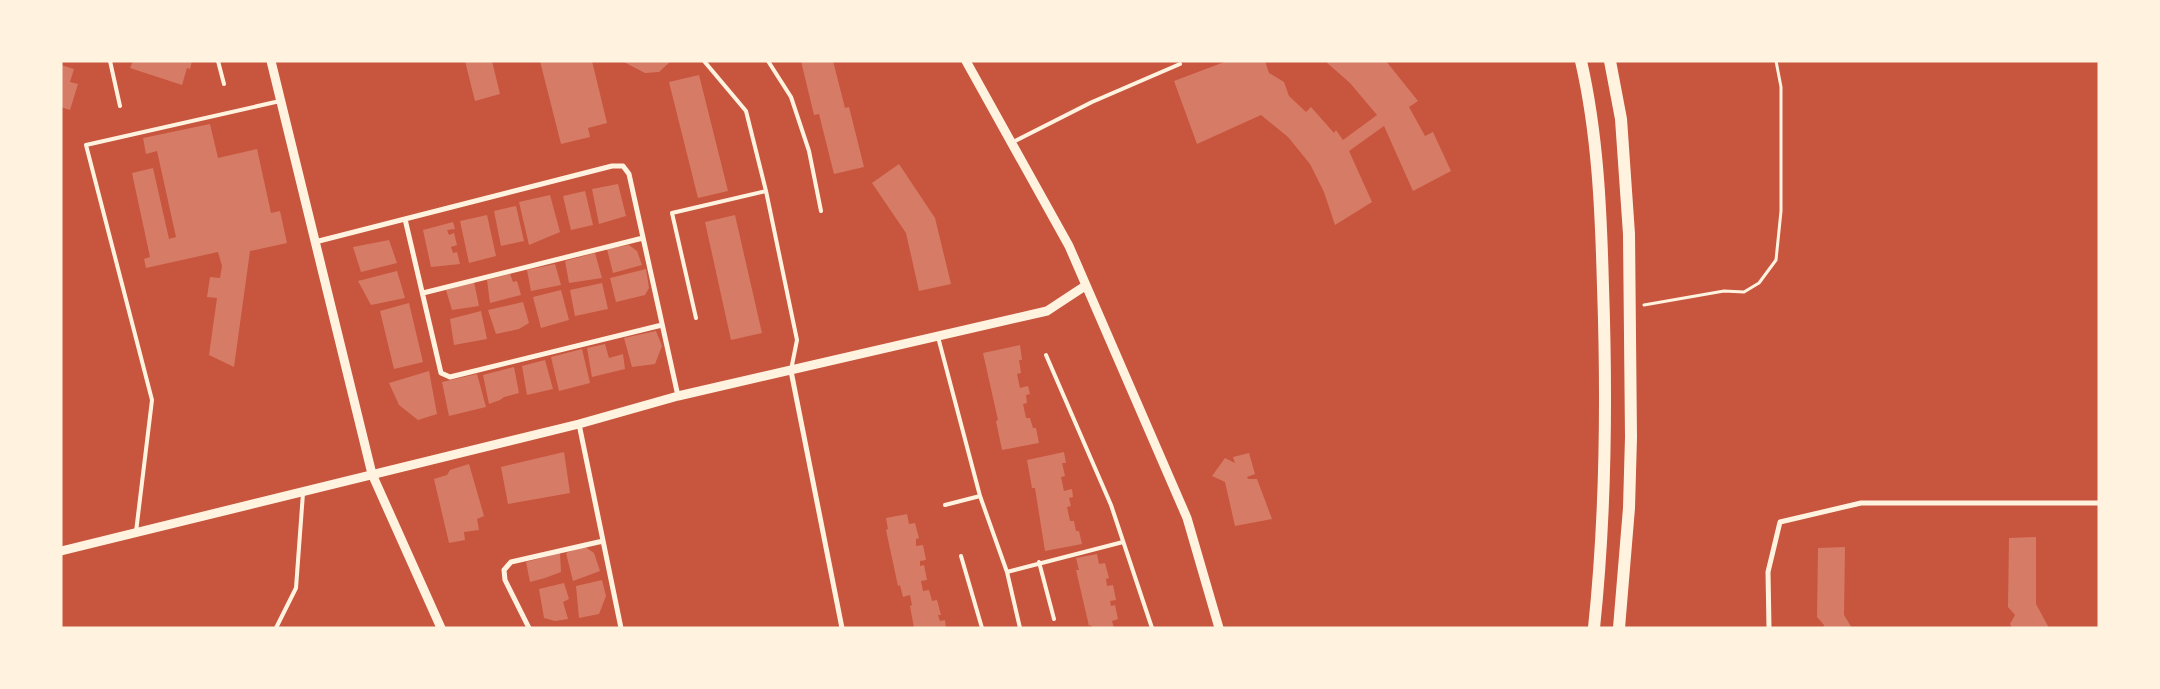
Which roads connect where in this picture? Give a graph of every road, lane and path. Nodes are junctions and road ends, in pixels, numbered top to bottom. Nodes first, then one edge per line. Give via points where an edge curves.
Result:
1 (110, 61) edge
2 (218, 61) edge
3 (271, 61) edge
4 (704, 61) edge
5 (768, 61) edge
6 (966, 61) edge
7 (1581, 61) edge
8 (1610, 61) edge
9 (1776, 61) edge
10 (1180, 64) dead end
11 (224, 84) dead end
12 (280, 101) junction
13 (120, 106) dead end
14 (1013, 142) junction
15 (766, 192) junction
16 (821, 211) dead end
17 (405, 219) junction
18 (643, 238) junction
19 (315, 242) junction
20 (1085, 286) junction
21 (423, 293) junction
22 (1630, 309) junction
23 (696, 318) dead end
24 (662, 325) junction
25 (938, 337) junction
26 (1046, 355) dead end
27 (791, 370) junction
28 (678, 396) junction
29 (579, 424) junction
30 (372, 474) junction
31 (304, 491) junction
32 (980, 496) junction
33 (2099, 502) edge
34 (945, 505) dead end
35 (136, 532) junction
36 (603, 541) junction
37 (1123, 542) junction
38 (61, 550) edge
39 (961, 556) dead end
40 (1039, 562) junction
41 (1007, 572) junction
42 (1054, 619) dead end
43 (276, 628) edge
44 (441, 628) edge
45 (529, 628) edge
46 (621, 628) edge
47 (842, 628) edge
48 (982, 628) edge
49 (1020, 628) edge
50 (1152, 628) edge
51 (1219, 628) edge
52 (1594, 628) edge
53 (1619, 628) edge
54 (1769, 628) edge

1 - 13 lane
2 - 11 lane
3 - 12 street
4 - 15 lane via 746,111
5 - 16 lane via 791,97 808,151
6 - 14 street
7 - 52 highway via 1589,96 1601,216 1605,334 1604,515
8 - 22 highway via 1621,119 1629,234
9 - 22 path via 1781,96 1781,211 1776,260 1759,282 1744,292 1724,290
10 - 14 lane via 1092,102
12 - 19 street
12 - 35 lane via 86,144 152,400
14 - 20 street via 1069,246
15 - 23 lane via 672,213
15 - 27 lane via 798,340
17 - 18 street via 612,166 623,166 629,174
17 - 19 street
17 - 21 street
18 - 21 street
18 - 24 street
19 - 30 street
20 - 25 street via 1047,311
20 - 51 street via 1187,518
21 - 24 street via 441,373 450,377
22 - 53 highway via 1629,508
24 - 28 street
25 - 27 street
25 - 32 lane
26 - 37 lane via 1111,505
27 - 28 street
27 - 47 street
28 - 29 street
29 - 30 street
29 - 36 street
30 - 31 street
30 - 44 street
31 - 35 street
31 - 43 lane via 296,588
32 - 34 lane
32 - 41 lane
33 - 54 street via 1861,503 1780,522 1768,572
35 - 38 street
36 - 45 street via 511,562 504,570 505,580
36 - 46 street
37 - 40 lane
37 - 50 lane
39 - 48 lane
40 - 41 lane
40 - 42 lane
41 - 49 lane

